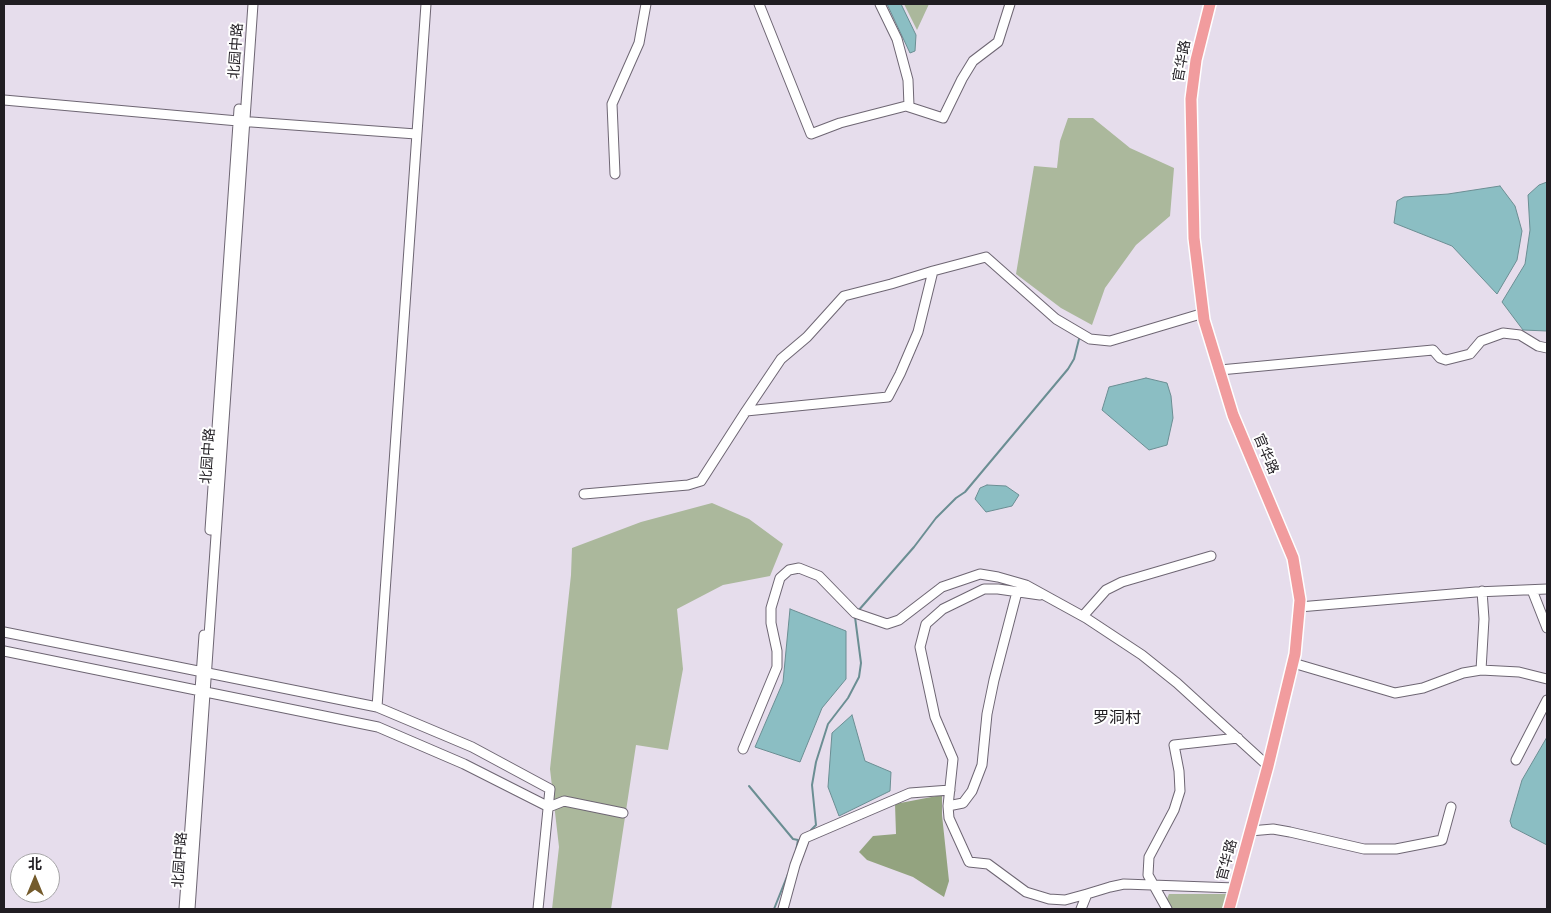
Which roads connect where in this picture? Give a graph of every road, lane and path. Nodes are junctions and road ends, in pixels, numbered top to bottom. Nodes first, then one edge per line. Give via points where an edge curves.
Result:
1 (247, 4) edge
2 (253, 4) edge
3 (426, 4) edge
4 (646, 4) edge
5 (759, 4) edge
6 (880, 4) edge
7 (1010, 4) edge
8 (1210, 4) edge
9 (4, 100) edge
10 (909, 106) junction
11 (241, 122) junction
12 (416, 134) junction
13 (615, 174) dead end
14 (933, 270) junction
15 (1204, 313) junction
16 (1547, 348) edge
17 (1220, 370) junction
18 (746, 411) junction
19 (584, 494) dead end
20 (1211, 556) dead end
21 (1547, 589) edge
22 (1532, 590) junction
23 (1482, 591) junction
24 (1017, 592) junction
25 (1047, 596) junction
26 (1299, 606) junction
27 (1083, 616) junction
28 (1547, 628) edge
29 (4, 632) edge
30 (4, 651) edge
31 (1293, 663) junction
32 (1481, 670) junction
33 (204, 672) junction
34 (1547, 679) edge
35 (203, 691) junction
36 (1547, 700) edge
37 (377, 707) junction
38 (1238, 738) junction
39 (743, 749) dead end
40 (1516, 760) dead end
41 (1268, 766) junction
42 (950, 790) junction
43 (948, 806) junction
44 (549, 807) junction
45 (1451, 807) dead end
46 (623, 813) dead end
47 (1250, 831) junction
48 (1154, 886) junction
49 (1235, 888) junction
50 (1087, 894) junction
51 (184, 909) edge
52 (190, 909) edge
53 (538, 909) edge
54 (783, 909) edge
55 (1081, 909) edge
56 (1167, 909) edge
57 (1229, 909) edge

1 - 11 street, 北园中路
2 - 11 street, 北园中路
3 - 12 street
4 - 13 street via 639,43 612,104
5 - 10 street via 811,134 840,123
6 - 10 street via 897,39 908,80
7 - 10 street via 998,42 973,61 942,118
8 - 15 main road, 官华路 via 1196,60 1191,99 1194,238
9 - 11 street
11 - 12 street
11 - 33 street, 北园中路
12 - 37 street
14 - 15 street via 986,257 1056,319 1090,339 1110,341
14 - 18 street via 844,296 807,337 781,359
14 - 18 street via 918,332 888,397
15 - 17 main road, 官华路
16 - 17 street via 1520,335 1503,334 1481,341 1470,354 1446,360 1433,350
17 - 26 main road, 官华路 via 1233,415 1293,558
18 - 19 street via 701,481 688,485
20 - 27 street via 1122,582 1106,590
21 - 22 street
22 - 23 street
22 - 28 street
23 - 26 street
23 - 32 street
24 - 25 street
24 - 42 street via 984,589 943,609 926,624 920,647 935,717 953,759
24 - 43 street via 987,714 982,765 972,791 963,803
25 - 27 street
25 - 39 street via 1026,585 980,574 942,587 899,620 887,624 857,613 819,576 799,568 789,570 780,578 771,608 777,668
26 - 31 main road, 官华路
27 - 38 street via 1142,654
29 - 33 street
30 - 35 street
31 - 32 street via 1395,692 1423,688
31 - 41 main road, 官华路
32 - 34 street via 1518,672
33 - 35 street, 北园中路
33 - 37 street
35 - 44 street via 378,727 464,764
35 - 51 street, 北园中路
35 - 52 street, 北园中路
36 - 40 street
37 - 44 street via 472,747 550,789
38 - 41 street
38 - 48 street via 1174,745 1180,791 1174,810 1149,857 1148,875
41 - 47 main road, 官华路
42 - 43 street
42 - 54 street via 910,793 805,838
43 - 50 street via 949,818 969,862 988,864 1026,892 1049,899 1065,900
44 - 46 street via 564,801
44 - 53 street
45 - 47 street via 1442,840 1396,849 1364,849 1290,832
47 - 49 main road, 官华路
48 - 49 street
48 - 50 street via 1124,884
48 - 56 street
49 - 57 main road, 官华路
50 - 55 street

